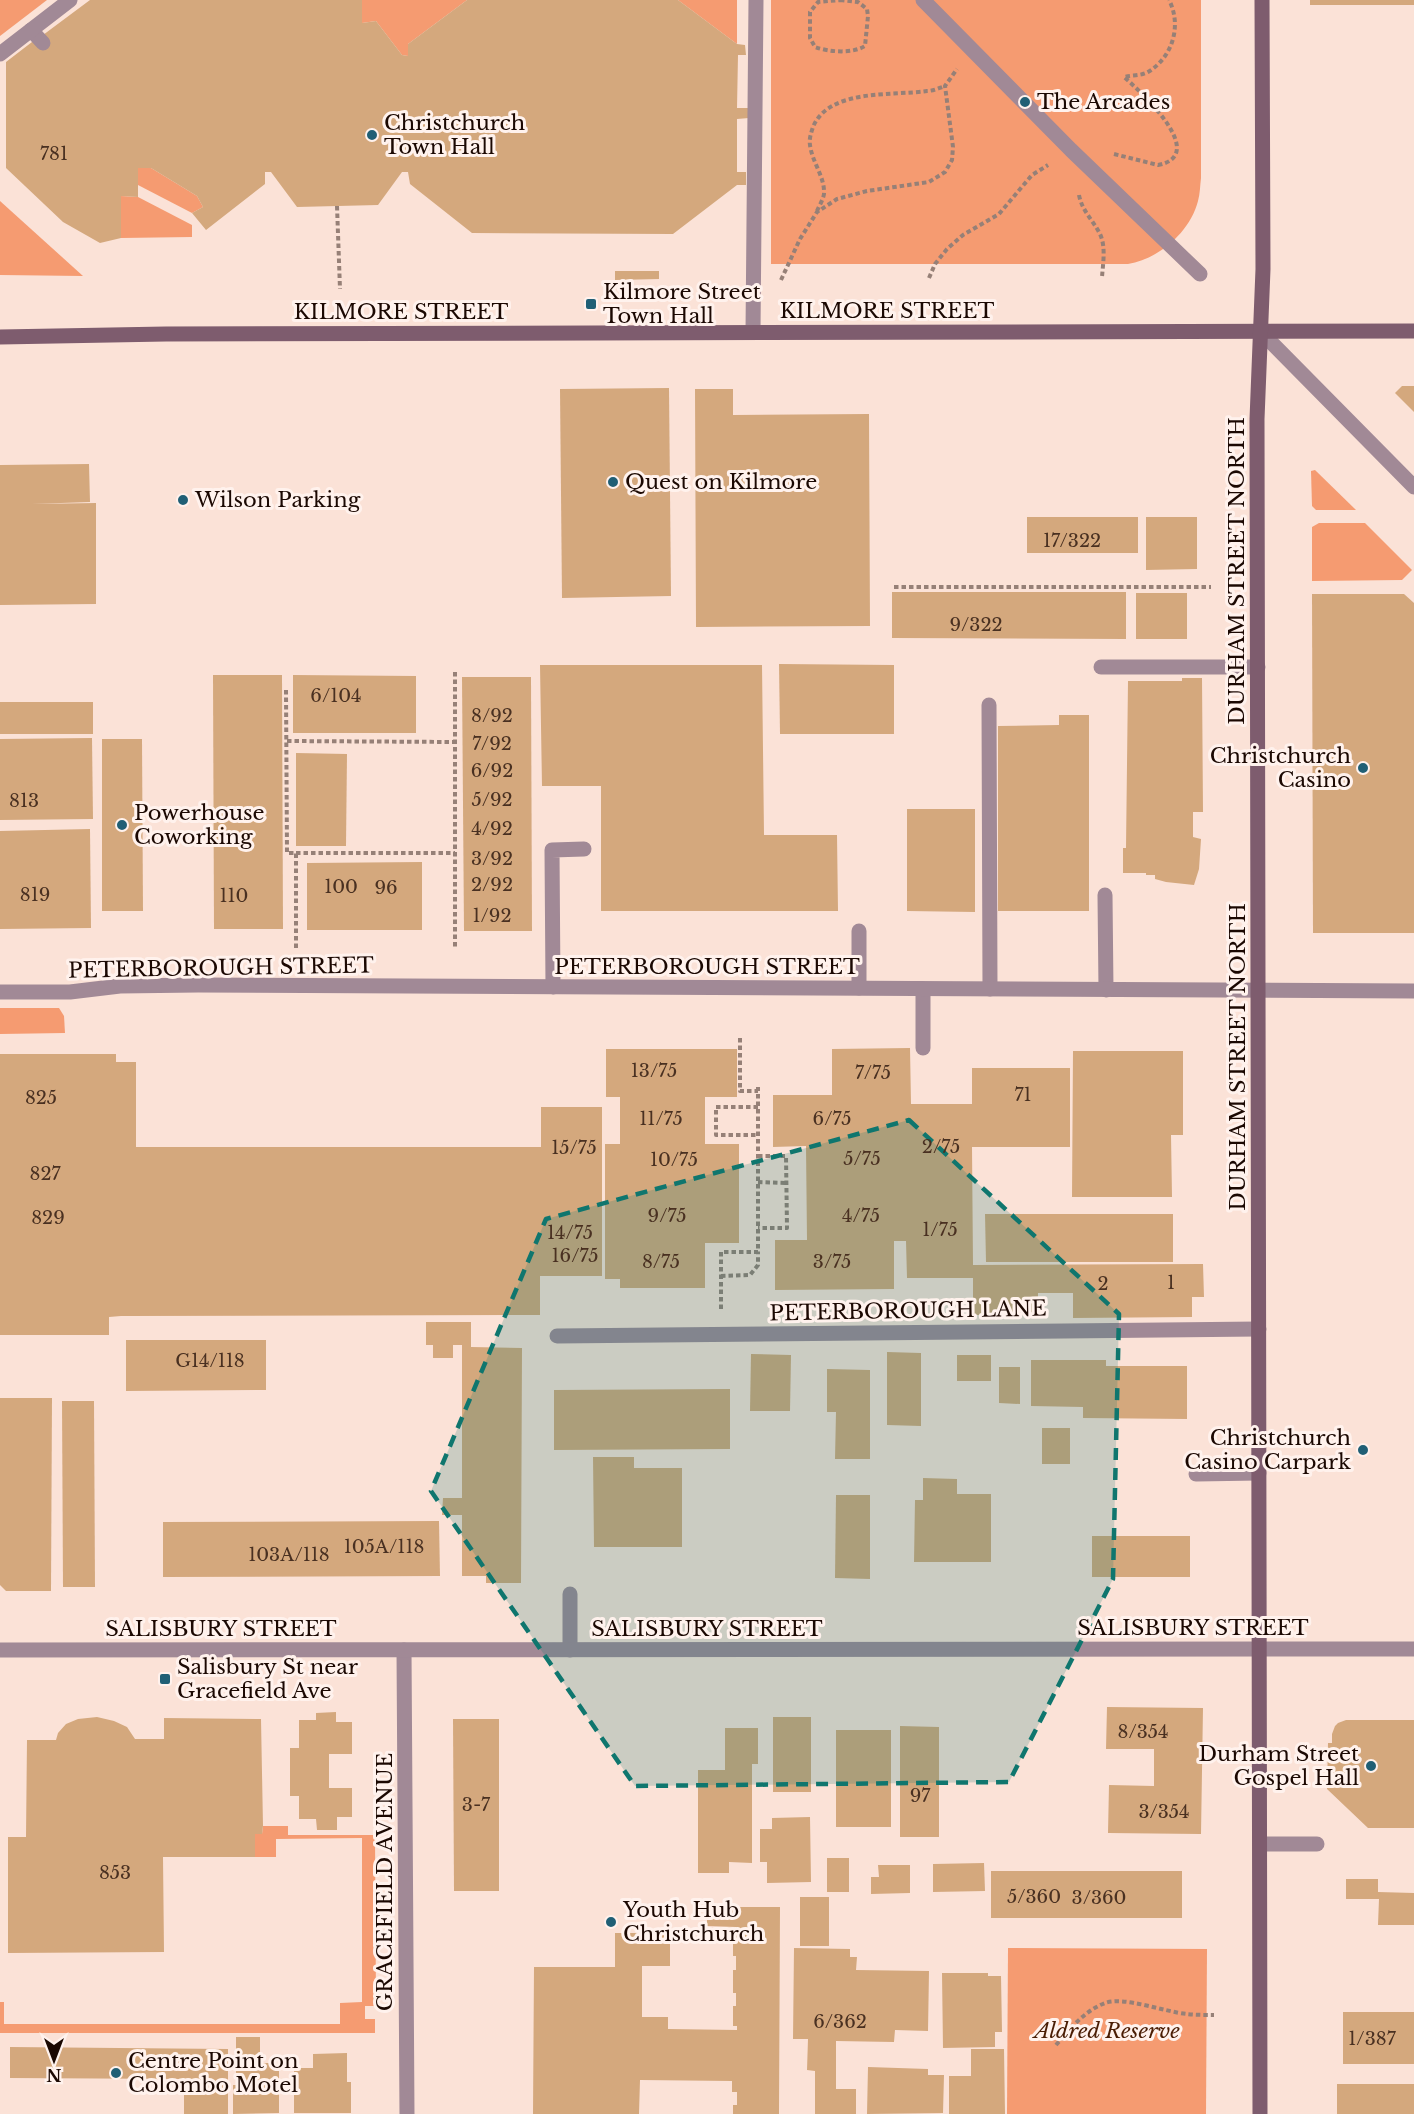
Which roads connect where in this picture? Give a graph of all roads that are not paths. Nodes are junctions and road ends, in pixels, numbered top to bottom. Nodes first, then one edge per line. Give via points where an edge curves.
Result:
1 (70, 0) edge
2 (756, 0) edge
3 (922, 0) edge
4 (1262, 0) edge
5 (31, 30) junction
6 (43, 43) dead end
7 (0, 54) edge
8 (1200, 274) dead end
9 (1260, 331) junction
10 (1414, 331) edge
11 (753, 332) junction
12 (0, 337) edge
13 (1414, 488) edge
14 (1101, 667) dead end
15 (1258, 667) junction
16 (989, 705) dead end
17 (585, 849) dead end
18 (1105, 895) dead end
19 (859, 931) dead end
20 (553, 987) junction
21 (859, 988) junction
22 (923, 988) junction
23 (990, 989) junction
24 (1107, 990) junction
25 (1414, 991) edge
26 (0, 992) edge
27 (1259, 992) junction
28 (923, 1048) dead end
29 (1259, 1329) junction
30 (557, 1336) dead end
31 (1259, 1473) junction
32 (1196, 1474) dead end
33 (570, 1594) dead end
34 (1260, 1649) junction
35 (1414, 1649) edge
36 (0, 1650) edge
37 (405, 1650) junction
38 (570, 1650) junction
39 (1260, 1844) junction
40 (1317, 1844) dead end
41 (407, 2114) edge
42 (1260, 2114) edge

1 - 5 street
2 - 11 street
3 - 8 street
4 - 9 main road, DURHAM STREET NORTH via 1264,207
5 - 6 street
5 - 7 street
9 - 10 main road, KILMORE STREET
9 - 11 main road, KILMORE STREET
9 - 13 street
9 - 15 main road, DURHAM STREET NORTH
11 - 12 main road, KILMORE STREET
14 - 15 street
15 - 27 main road, DURHAM STREET NORTH
16 - 23 street
17 - 20 street via 552,850
18 - 24 street
19 - 21 street
20 - 21 street, PETERBOROUGH STREET
20 - 26 street, PETERBOROUGH STREET via 132,986 70,992
21 - 22 street, PETERBOROUGH STREET
22 - 23 street, PETERBOROUGH STREET
22 - 28 street
23 - 24 street, PETERBOROUGH STREET
24 - 27 street, PETERBOROUGH STREET
25 - 27 street, PETERBOROUGH STREET
27 - 29 main road, DURHAM STREET NORTH
29 - 30 street, PETERBOROUGH LANE
29 - 31 main road, DURHAM STREET NORTH
31 - 32 street
31 - 34 main road, DURHAM STREET NORTH
33 - 38 street
34 - 35 street, SALISBURY STREET
34 - 38 street, SALISBURY STREET
34 - 39 main road, DURHAM STREET NORTH
36 - 37 street, SALISBURY STREET
37 - 38 street, SALISBURY STREET
37 - 41 street, GRACEFIELD AVENUE
39 - 40 street
39 - 42 main road, DURHAM STREET NORTH

